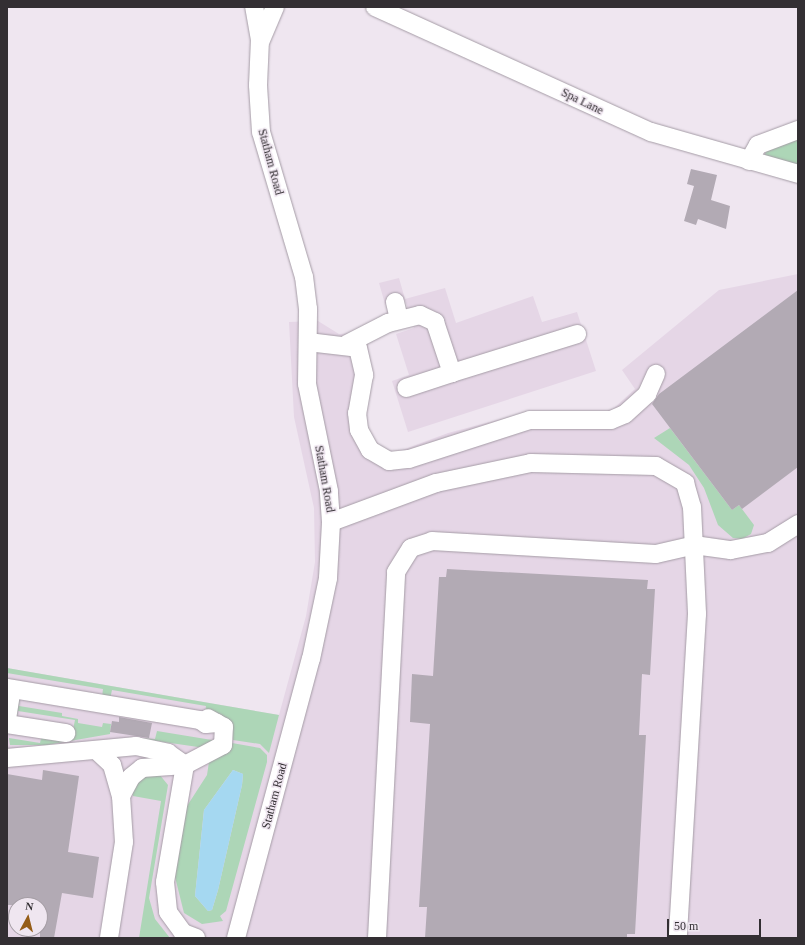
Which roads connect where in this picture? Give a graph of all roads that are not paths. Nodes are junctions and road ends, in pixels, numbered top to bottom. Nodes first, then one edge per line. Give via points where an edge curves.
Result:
1 (254, 7) edge
2 (275, 7) edge
3 (375, 7) edge
4 (260, 40) junction
5 (798, 130) edge
6 (749, 160) junction
7 (798, 174) edge
8 (395, 302) dead end
9 (399, 320) junction
10 (577, 334) dead end
11 (308, 342) junction
12 (347, 344) junction
13 (452, 373) junction
14 (656, 374) dead end
15 (406, 388) dead end
16 (331, 522) junction
17 (798, 524) edge
18 (694, 545) junction
19 (10, 688) edge
20 (7, 719) edge
21 (7, 724) edge
22 (66, 733) dead end
23 (96, 750) junction
24 (7, 758) edge
25 (186, 765) junction
26 (121, 796) junction
27 (110, 938) edge
28 (196, 938) edge
29 (236, 938) edge
30 (377, 938) edge
31 (678, 938) edge

1 - 4 street, Statham Road
2 - 4 street, Statham Road
3 - 6 street, Spa Lane via 620,120 672,140
4 - 11 street, Statham Road via 258,85 261,132 304,277
5 - 6 street via 758,145
6 - 7 street, Spa Lane
8 - 9 street
9 - 12 street
9 - 13 street via 420,314 435,322
10 - 13 street
11 - 12 street
11 - 16 street, Statham Road via 307,384 329,491
12 - 14 street via 358,348 363,358 359,430 370,450 389,461 409,459 530,420 611,420 624,414 647,394
13 - 15 street
16 - 18 street via 436,483 531,463 656,466 685,483 692,507
16 - 29 street, Statham Road via 328,578 311,659
17 - 18 street via 768,543 731,550
18 - 30 street via 656,554 432,541 411,548 396,572
18 - 31 street via 697,614
19 - 20 street
19 - 25 street via 200,720 207,717 218,723 226,731 223,745
21 - 22 street
23 - 24 street
23 - 25 street via 136,746 168,752
23 - 26 street via 112,765
25 - 26 street via 142,768 131,777
25 - 28 street via 165,882 168,912 183,933
26 - 27 street via 124,842

